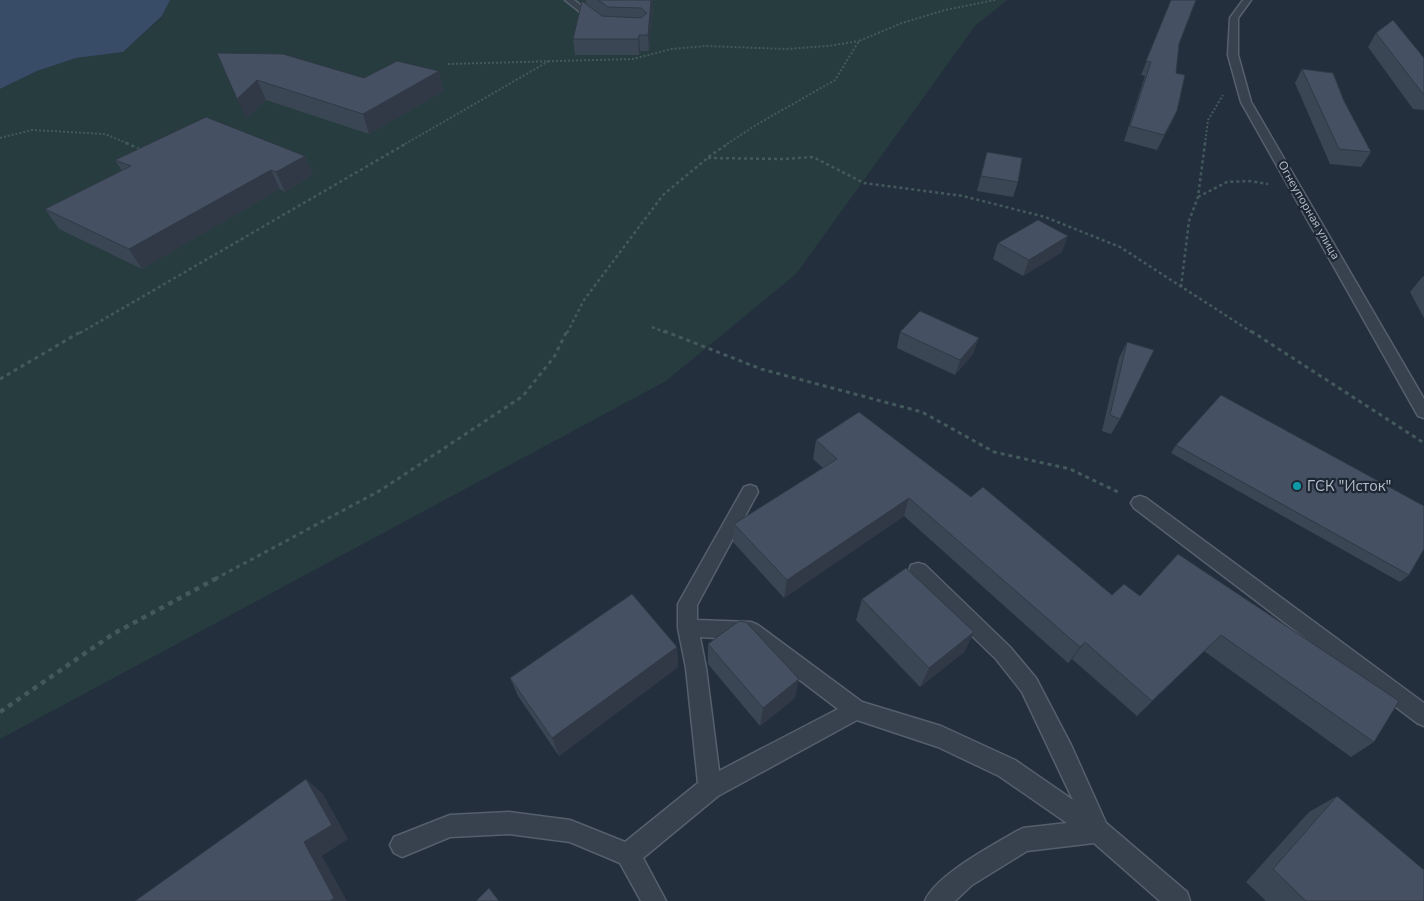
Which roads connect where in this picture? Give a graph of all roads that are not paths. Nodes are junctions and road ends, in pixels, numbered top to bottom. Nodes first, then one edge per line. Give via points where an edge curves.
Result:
1 (569, 0) edge
2 (1247, 0) edge
3 (607, 28) edge
4 (1424, 412) edge
5 (750, 492) dead end
6 (1140, 503) road end
7 (918, 571) dead end
8 (688, 628) junction
9 (856, 710) junction
10 (1424, 716) edge
11 (710, 788) junction
12 (1098, 831) junction
13 (402, 845) dead end
14 (628, 855) junction
15 (654, 901) edge
16 (937, 901) edge
17 (1178, 901) edge

1 - 3 lane
2 - 4 lane, Огнеупорная улица via 1234,18 1233,55 1246,102
5 - 8 lane via 687,604
6 - 10 lane
7 - 12 lane via 1003,653 1029,685
8 - 9 lane via 751,631
8 - 11 lane
9 - 11 lane
9 - 12 lane via 941,737 1007,768
11 - 14 lane
12 - 16 lane via 1023,840 964,877
12 - 17 lane
13 - 14 lane via 450,826 509,823 570,831
14 - 15 lane

